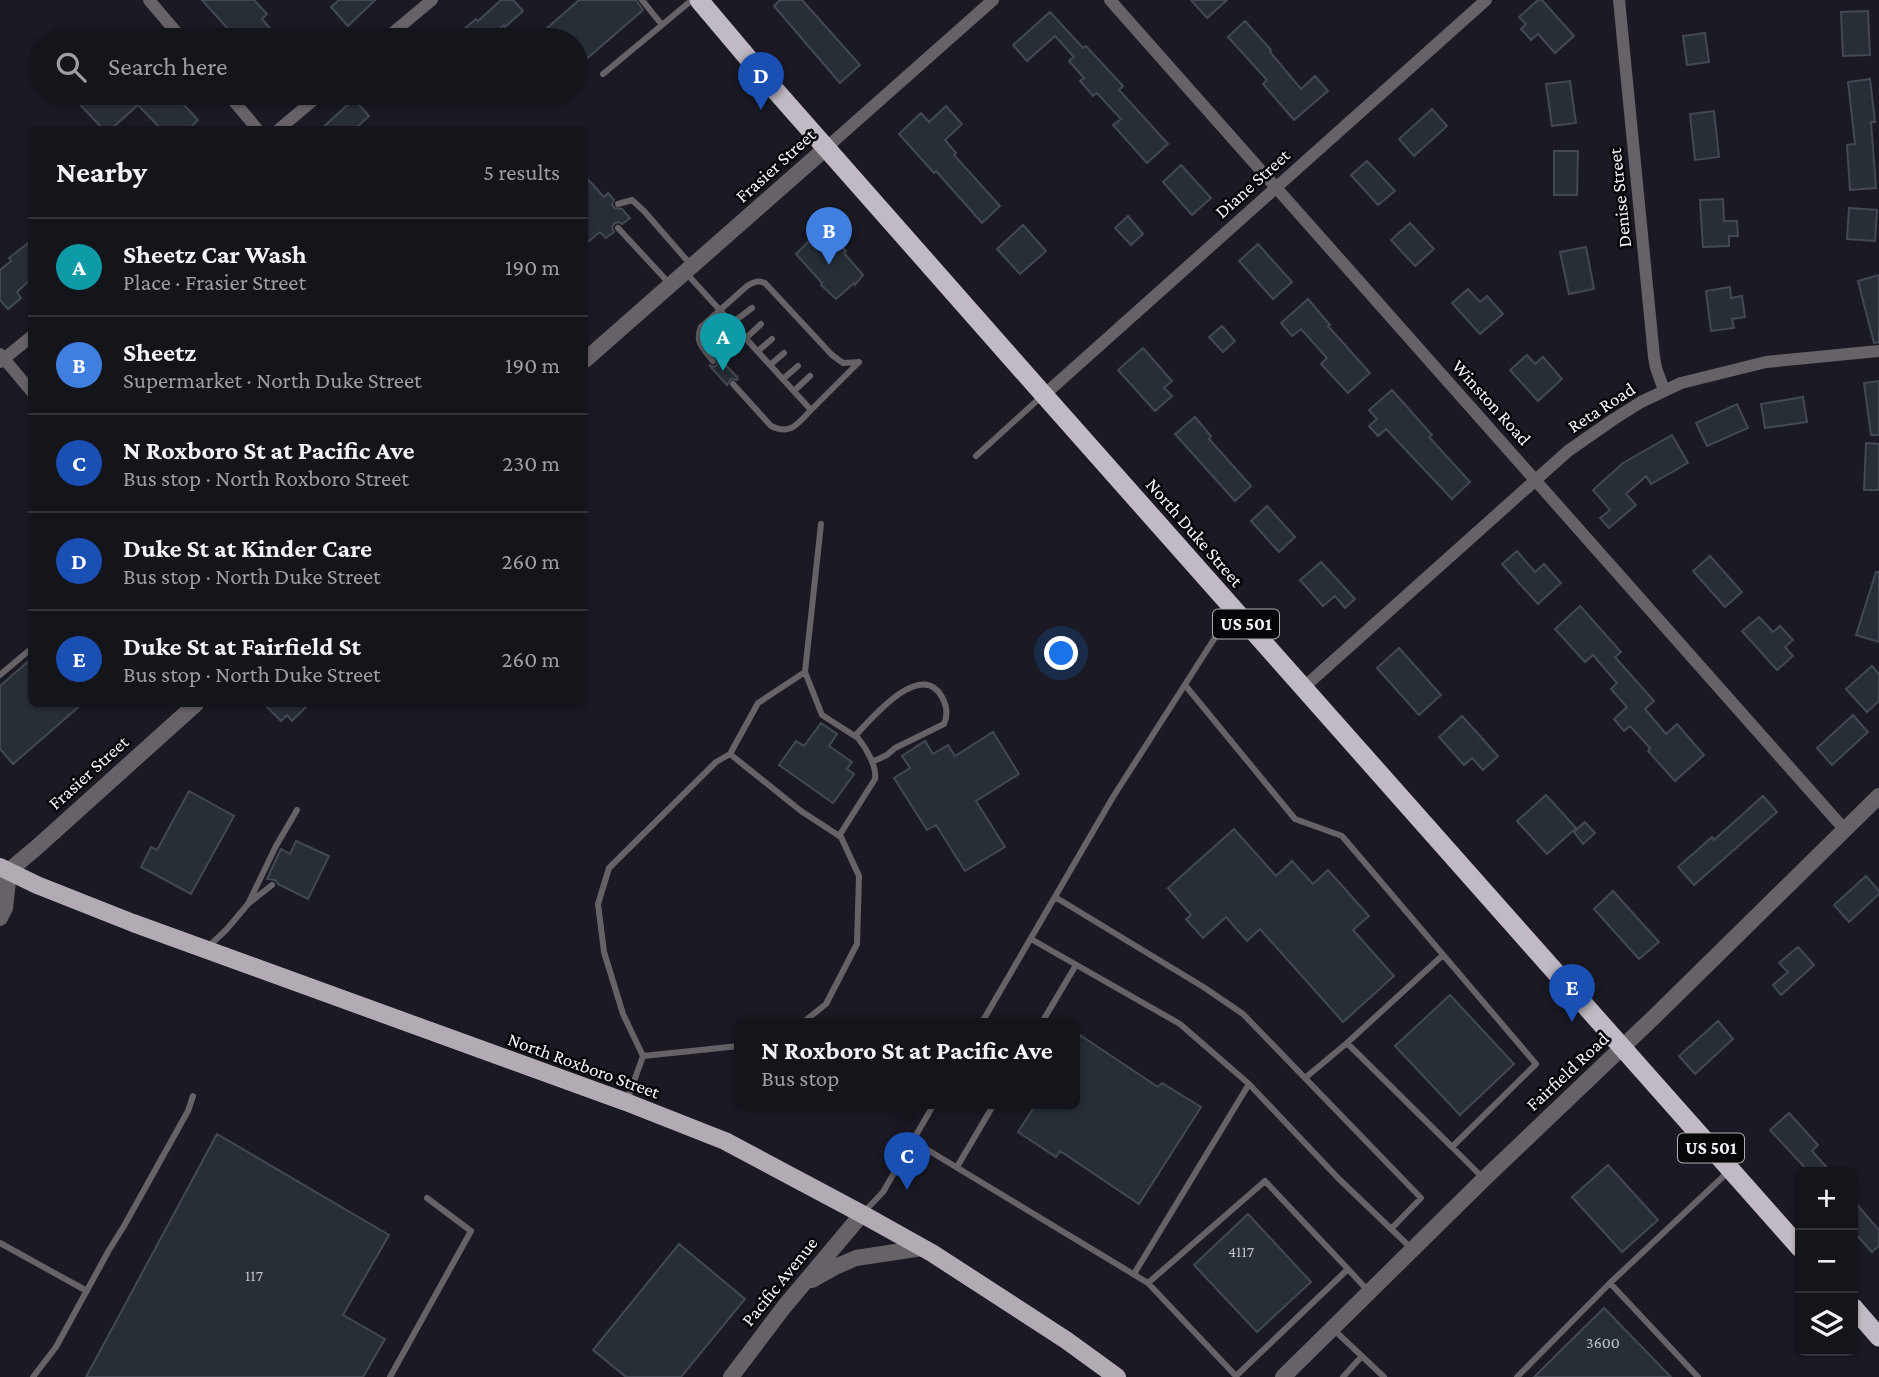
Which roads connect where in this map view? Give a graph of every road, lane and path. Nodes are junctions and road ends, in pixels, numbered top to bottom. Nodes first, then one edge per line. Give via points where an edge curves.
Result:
1 (149, 0) edge
2 (432, 0) edge
3 (642, 0) edge
4 (692, 0) edge
5 (699, 0) edge
6 (993, 0) edge
7 (1110, 0) edge
8 (1486, 0) edge
9 (1619, 0) edge
10 (662, 25) junction
11 (173, 28) edge
12 (398, 28) edge
13 (603, 74) dead end
14 (237, 105) edge
15 (308, 105) edge
16 (255, 126) edge
17 (283, 126) edge
18 (826, 148) junction
19 (1276, 187) junction
20 (618, 204) dead end
21 (618, 228) dead end
22 (689, 269) junction
23 (671, 285) junction
24 (752, 308) dead end
25 (720, 310) junction
26 (797, 317) junction
27 (732, 323) junction
28 (790, 323) dead end
29 (761, 324) dead end
30 (809, 330) junction
31 (803, 336) dead end
32 (746, 338) junction
33 (28, 339) edge
34 (772, 339) dead end
35 (821, 343) junction
36 (815, 349) dead end
37 (758, 351) junction
38 (1879, 351) edge
39 (784, 353) dead end
40 (832, 355) junction
41 (1, 358) edge
42 (588, 358) edge
43 (713, 361) dead end
44 (825, 361) dead end
45 (770, 365) junction
46 (798, 366) dead end
47 (810, 376) dead end
48 (783, 379) junction
49 (733, 384) dead end
50 (28, 388) edge
51 (1664, 390) junction
52 (794, 391) junction
53 (1044, 395) junction
54 (811, 410) junction
55 (976, 456) dead end
56 (1536, 480) junction
57 (821, 524) dead end
58 (1233, 610) junction
59 (28, 651) edge
60 (804, 672) junction
61 (0, 675) edge
62 (1185, 685) junction
63 (1303, 688) junction
64 (193, 707) edge
65 (855, 736) junction
66 (730, 754) junction
67 (872, 762) junction
68 (1879, 796) edge
69 (298, 810) dead end
70 (1845, 830) junction
71 (839, 836) junction
72 (3, 872) edge
73 (272, 885) dead end
74 (1055, 897) junction
75 (248, 904) junction
76 (0, 918) edge
77 (1031, 939) junction
78 (205, 950) junction
79 (1443, 955) junction
80 (1076, 965) junction
81 (808, 1018) edge
82 (985, 1018) edge
83 (1045, 1018) edge
84 (1347, 1043) junction
85 (734, 1047) edge
86 (1622, 1048) junction
87 (643, 1056) junction
88 (1306, 1079) junction
89 (1248, 1084) junction
90 (193, 1096) dead end
91 (626, 1102) junction
92 (931, 1109) edge
93 (991, 1109) edge
94 (913, 1141) junction
95 (1452, 1147) junction
96 (957, 1167) junction
97 (1731, 1169) junction
98 (1484, 1179) junction
99 (427, 1198) dead end
100 (862, 1214) junction
101 (1391, 1229) junction
102 (1795, 1242) edge
103 (0, 1243) edge
104 (922, 1248) junction
105 (1412, 1249) junction
106 (1348, 1269) junction
107 (1134, 1274) junction
108 (1148, 1283) junction
109 (1610, 1283) junction
110 (801, 1287) junction
111 (87, 1291) junction
112 (1369, 1292) junction
113 (1858, 1313) edge
114 (1332, 1328) junction
115 (1879, 1337) edge
116 (1362, 1356) junction
117 (33, 1377) edge
118 (390, 1377) edge
119 (731, 1377) edge
120 (1117, 1377) edge
121 (1283, 1377) edge
122 (1343, 1377) edge
123 (1384, 1377) edge
124 (1517, 1377) edge
125 (1698, 1377) edge

1 - 11 street
2 - 12 street
3 - 10 lane
4 - 10 lane
5 - 18 highway, North Duke Street / US 501
6 - 18 street, Frasier Street
7 - 19 street, Winston Road
8 - 19 street, Diane Street
9 - 51 street, Denise Street via 1654,357
10 - 13 lane
14 - 16 street
15 - 17 street
18 - 22 street, Frasier Street
18 - 53 highway, North Duke Street / US 501
19 - 53 street, Diane Street
19 - 56 street, Winston Road
20 - 22 lane via 632,200
21 - 23 lane
22 - 23 street, Frasier Street
22 - 25 lane
23 - 42 street, Frasier Street
24 - 27 lane
25 - 26 lane via 754,281 765,283 780,305
25 - 27 lane
25 - 43 lane via 698,333 699,343
26 - 28 lane
26 - 30 lane
27 - 32 lane
29 - 32 lane
30 - 31 lane
30 - 35 lane
32 - 37 lane
33 - 41 street
34 - 37 lane
35 - 36 lane
35 - 40 lane
37 - 45 lane
38 - 51 street, Reta Road via 1766,362
39 - 45 lane
40 - 44 lane
40 - 54 lane via 844,363 859,362
41 - 50 street
45 - 48 lane
46 - 48 lane
47 - 52 lane
48 - 52 lane
49 - 54 lane via 778,429 793,428
51 - 56 street, Reta Road via 1568,451
52 - 54 lane
53 - 55 lane
53 - 58 highway, North Duke Street / US 501
56 - 63 street, Reta Road
56 - 70 street, Winston Road
57 - 60 lane
58 - 62 lane
58 - 63 highway, North Duke Street / US 501
59 - 61 lane
60 - 65 lane via 821,715
60 - 66 lane via 758,703
62 - 74 lane
62 - 79 lane via 1296,819 1342,835
63 - 86 highway, North Duke Street / US 501
64 - 72 street, Frasier Street
65 - 67 lane
65 - 67 lane via 912,687 931,686 942,696 944,724
66 - 71 lane
66 - 87 lane via 716,761 609,868 598,904 607,964 622,1014
67 - 71 lane via 875,779
68 - 70 street, Fairfield Road
69 - 75 lane
70 - 86 street, Fairfield Road
71 - 81 lane via 859,876 857,944 826,1004
72 - 76 street via 5,908
72 - 78 main road, North Roxboro Street
73 - 75 lane
74 - 77 lane
74 - 88 lane via 1243,1014
75 - 78 lane
77 - 80 lane
77 - 82 lane
78 - 91 main road, North Roxboro Street
79 - 84 lane
79 - 95 lane via 1536,1064
80 - 83 lane
80 - 89 lane via 1180,1024
84 - 88 lane
84 - 95 lane
85 - 87 lane
86 - 97 highway, North Duke Street / US 501
86 - 98 street, Fairfield Road
87 - 91 lane
88 - 101 lane via 1421,1198
89 - 101 lane
89 - 107 lane
90 - 111 lane
91 - 100 main road, North Roxboro Street via 726,1142
92 - 94 lane
93 - 96 lane
94 - 96 lane
94 - 100 lane via 883,1192
95 - 98 lane
96 - 107 lane
97 - 102 highway, North Duke Street / US 501
97 - 109 lane
98 - 105 street, Fairfield Road
99 - 118 lane via 471,1231
100 - 104 main road, North Roxboro Street
100 - 110 street, Pacific Avenue
101 - 105 lane
103 - 111 lane
104 - 110 street via 856,1258
104 - 120 main road, North Roxboro Street
105 - 112 street, Fairfield Road
106 - 108 lane via 1265,1181
106 - 108 lane via 1236,1376
106 - 112 lane
107 - 108 lane
109 - 124 lane
109 - 125 lane
110 - 119 street, Pacific Avenue
111 - 117 lane via 56,1347
112 - 114 street, Fairfield Road
113 - 115 highway
114 - 116 lane
114 - 121 street, Fairfield Road
116 - 122 lane
116 - 123 lane

